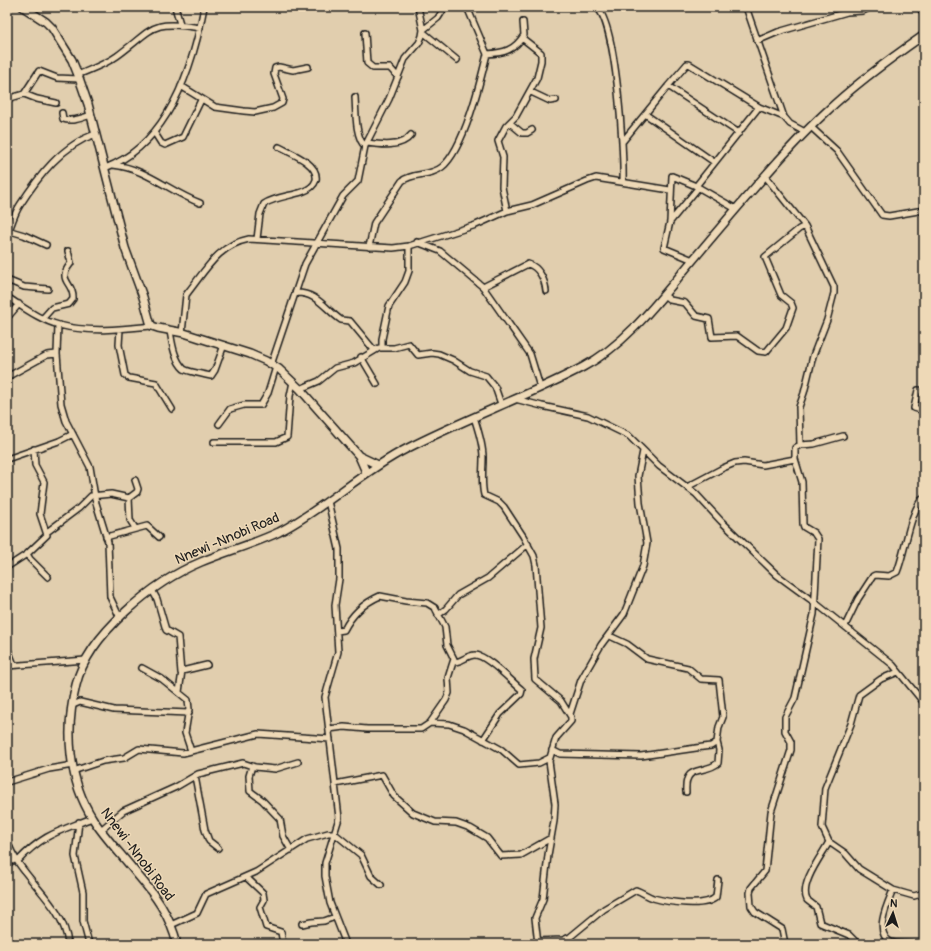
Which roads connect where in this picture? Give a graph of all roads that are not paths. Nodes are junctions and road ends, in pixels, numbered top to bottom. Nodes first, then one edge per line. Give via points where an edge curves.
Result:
1 (23, 7) edge
2 (175, 7) edge
3 (204, 7) edge
4 (418, 7) edge
5 (445, 7) edge
6 (467, 7) edge
7 (596, 7) edge
8 (746, 7) edge
9 (871, 7) edge
10 (921, 7) edge
11 (924, 13) edge
12 (523, 22) dead end
13 (180, 24) junction
14 (200, 28) junction
15 (423, 31) junction
16 (365, 33) dead end
17 (924, 35) edge
18 (522, 38) junction
19 (757, 41) junction
20 (487, 54) junction
21 (457, 60) dead end
22 (308, 67) dead end
23 (79, 77) junction
24 (398, 77) junction
25 (181, 86) junction
26 (668, 86) junction
27 (531, 92) junction
28 (24, 94) junction
29 (356, 97) dead end
30 (7, 99) edge
31 (201, 100) junction
32 (556, 100) dead end
33 (56, 103) dead end
34 (759, 107) junction
35 (62, 113) dead end
36 (645, 114) junction
37 (91, 115) junction
38 (784, 117) junction
39 (510, 122) junction
40 (811, 126) junction
41 (532, 130) dead end
42 (154, 132) junction
43 (805, 132) junction
44 (739, 133) junction
45 (96, 134) junction
46 (410, 135) dead end
47 (623, 141) junction
48 (366, 145) junction
49 (279, 147) dead end
50 (714, 162) junction
51 (112, 165) junction
52 (104, 168) junction
53 (765, 176) junction
54 (623, 182) junction
55 (697, 187) junction
56 (670, 190) junction
57 (200, 203) dead end
58 (736, 209) junction
59 (924, 210) edge
60 (507, 211) junction
61 (670, 222) junction
62 (805, 226) junction
63 (8, 232) edge
64 (258, 239) junction
65 (417, 242) junction
66 (315, 244) junction
67 (46, 245) dead end
68 (409, 246) junction
69 (369, 247) junction
70 (68, 251) dead end
71 (693, 260) junction
72 (7, 280) edge
73 (483, 287) junction
74 (48, 289) dead end
75 (546, 291) dead end
76 (295, 293) junction
77 (664, 295) junction
78 (7, 297) edge
79 (18, 304) junction
80 (7, 318) edge
81 (43, 318) junction
82 (58, 325) junction
83 (152, 326) junction
84 (120, 329) junction
85 (170, 331) junction
86 (182, 333) junction
87 (224, 346) junction
88 (382, 348) junction
89 (374, 350) junction
90 (57, 354) junction
91 (361, 357) junction
92 (274, 366) junction
93 (7, 377) edge
94 (293, 382) junction
95 (377, 384) dead end
96 (540, 387) junction
97 (300, 389) junction
98 (924, 391) edge
99 (514, 398) junction
100 (501, 404) junction
101 (172, 409) dead end
102 (924, 411) edge
103 (474, 417) junction
104 (219, 424) dead end
105 (73, 434) junction
106 (842, 436) dead end
107 (214, 442) dead end
108 (800, 445) junction
109 (34, 449) junction
110 (643, 451) junction
111 (359, 456) junction
112 (795, 458) junction
113 (7, 459) edge
114 (378, 465) junction
115 (366, 472) junction
116 (135, 480) dead end
117 (687, 487) junction
118 (94, 495) junction
119 (129, 498) junction
120 (924, 498) edge
121 (328, 501) junction
122 (135, 528) junction
123 (47, 532) junction
124 (106, 537) junction
125 (159, 537) dead end
126 (528, 544) junction
127 (27, 554) junction
128 (7, 567) edge
129 (48, 577) dead end
130 (152, 590) junction
131 (814, 602) junction
132 (438, 615) junction
133 (120, 618) junction
134 (845, 626) junction
135 (337, 631) junction
136 (612, 637) dead end
137 (7, 648) edge
138 (86, 660) junction
139 (454, 662) junction
140 (14, 665) junction
141 (207, 665) dead end
142 (7, 666) edge
143 (142, 668) dead end
144 (898, 672) junction
145 (181, 673) junction
146 (179, 692) junction
147 (924, 703) edge
148 (73, 705) junction
149 (189, 712) junction
150 (570, 714) junction
151 (430, 723) junction
152 (329, 729) junction
153 (330, 738) junction
154 (483, 740) junction
155 (717, 742) junction
156 (552, 750) junction
157 (191, 751) junction
158 (549, 758) junction
159 (298, 762) dead end
160 (252, 766) junction
161 (73, 768) junction
162 (195, 776) junction
163 (7, 782) edge
164 (335, 784) junction
165 (686, 792) dead end
166 (92, 818) junction
167 (79, 822) junction
168 (101, 830) junction
169 (334, 833) junction
170 (551, 838) junction
171 (7, 840) edge
172 (829, 842) junction
173 (218, 848) dead end
174 (291, 850) junction
175 (17, 860) junction
176 (7, 864) edge
177 (246, 877) junction
178 (718, 880) dead end
179 (381, 885) dead end
180 (893, 890) junction
181 (924, 893) edge
182 (335, 917) junction
183 (302, 924) dead end
184 (171, 925) junction
185 (889, 941) junction
186 (538, 943) edge
187 (68, 944) edge
188 (89, 944) edge
189 (177, 944) edge
190 (283, 944) edge
191 (346, 944) edge
192 (786, 944) edge
193 (911, 944) edge

1 - 23 main road via 52,28 72,60
2 - 13 street
3 - 14 street
4 - 15 street
5 - 15 street via 438,18
6 - 20 street
7 - 47 street via 602,12 612,46
8 - 19 street
9 - 19 street via 778,32
10 - 11 main road
12 - 18 street via 525,29
13 - 14 street
13 - 23 street via 158,26 112,59
14 - 25 street
15 - 21 street
15 - 24 street via 419,43 405,59
16 - 24 street via 367,63 373,68 390,68
17 - 40 main road, Nnewi -Nnobi Road
18 - 20 street via 514,48
18 - 27 street via 541,53 537,78
19 - 38 street
20 - 69 street via 455,150 437,171 402,181 374,223
22 - 31 street via 293,70 278,66 275,68 274,74 283,99 278,106 264,111 215,107
23 - 28 street via 57,78 39,71
23 - 37 main road
24 - 48 street
25 - 31 street
25 - 42 street
26 - 34 street via 689,64
26 - 36 street
26 - 44 street
27 - 32 street via 550,101
27 - 39 street
28 - 30 street
28 - 33 street via 37,100
29 - 48 street via 358,133 362,144
31 - 42 street via 183,137 165,145
34 - 38 street
34 - 44 street
35 - 37 street via 63,119 66,120
36 - 47 street
36 - 50 street
37 - 45 main road
38 - 43 street via 790,124
39 - 41 street via 522,133
39 - 60 street via 497,144 503,157 502,187
40 - 43 main road, Nnewi -Nnobi Road
40 - 59 street via 837,151 882,215
42 - 51 street via 131,153
43 - 53 main road, Nnewi -Nnobi Road
44 - 50 street
45 - 52 main road
45 - 63 street via 79,140 50,167 20,206
46 - 48 street via 407,140 396,144
47 - 54 street
48 - 66 street via 358,181 343,196
49 - 64 street via 310,165 316,173 316,179 307,190 264,204 260,214
50 - 55 street
51 - 52 street
51 - 57 street via 129,167
52 - 83 main road via 125,248
53 - 58 main road, Nnewi -Nnobi Road
53 - 62 street
54 - 56 street
54 - 60 street via 596,178 546,200
55 - 56 street via 673,175
55 - 58 street
55 - 61 street
56 - 61 street
58 - 71 main road, Nnewi -Nnobi Road
60 - 65 street via 476,224
61 - 71 street via 664,248
62 - 77 street via 765,256 781,295 793,308 786,328 766,352 758,351 737,336 712,337 709,319 696,316 685,303 670,300
62 - 108 street via 831,279 834,293 799,407
63 - 67 street via 24,235
64 - 66 street
64 - 86 street via 244,240 225,248 189,291 186,295
65 - 68 street
65 - 73 street via 440,251
66 - 69 street
66 - 76 street
68 - 69 street
68 - 88 street via 410,271 389,306
70 - 81 street via 72,262 65,279 73,289 73,299 69,304 52,308
71 - 77 main road, Nnewi -Nnobi Road
72 - 74 street via 24,287
73 - 75 street via 528,264 543,278
73 - 96 street via 530,354
76 - 89 street via 311,295 341,320 350,320
76 - 92 street
77 - 96 main road, Nnewi -Nnobi Road via 638,323 605,352 586,366
78 - 79 street
79 - 80 street
79 - 81 street
81 - 82 street
82 - 84 street via 84,329
82 - 90 street
83 - 84 street
83 - 85 main road
84 - 101 street via 119,345 125,375 156,383
85 - 86 main road
85 - 87 street via 174,351 187,370 211,376
86 - 87 main road
87 - 92 main road via 250,354
88 - 89 street
88 - 100 street via 410,344 418,355 432,353 453,360 470,371 490,378
89 - 91 street
90 - 93 street via 47,355
90 - 105 street via 61,404
91 - 95 street
91 - 97 street via 354,363 335,368 319,382
92 - 94 main road
92 - 104 street via 268,393 262,405 244,405 230,409
94 - 97 main road
94 - 107 street via 287,437 276,442
96 - 99 main road, Nnewi -Nnobi Road
97 - 111 main road
98 - 102 street via 918,390 914,408
99 - 100 main road, Nnewi -Nnobi Road
99 - 110 street via 588,416 629,436
100 - 103 main road, Nnewi -Nnobi Road
103 - 114 main road, Nnewi -Nnobi Road via 407,448
103 - 126 street via 483,455 484,496 504,507
105 - 109 street
105 - 118 street via 90,467
106 - 108 street
108 - 112 street via 795,448
109 - 113 street
109 - 123 street via 35,465 44,482 40,514
110 - 117 street via 658,466
110 - 150 street via 638,476 647,543 643,566 624,614 601,645 581,680
111 - 114 main road
111 - 115 main road
112 - 117 street via 764,465 739,462
112 - 131 street via 802,482 803,524 818,539
114 - 115 main road, Nnewi -Nnobi Road
115 - 121 main road, Nnewi -Nnobi Road
116 - 119 street via 137,492
117 - 131 street via 777,575
118 - 119 street via 111,494
118 - 123 street
118 - 124 street
119 - 122 street via 130,520
120 - 134 street via 912,522 897,572 889,576 873,576
121 - 130 main road, Nnewi -Nnobi Road via 278,532 200,562
121 - 135 street via 339,548 339,579 335,605
122 - 124 street
122 - 125 street via 148,526
123 - 127 street via 46,537
124 - 133 street via 110,597
126 - 132 street via 488,578 464,590
126 - 150 street via 534,556 537,572 542,628 534,660 535,678 555,695
127 - 128 street
127 - 129 street
130 - 133 main road, Nnewi -Nnobi Road
130 - 145 street via 166,630 178,637
131 - 134 street
131 - 192 street via 814,614 795,698 785,717 785,731 791,742 791,750 771,812 765,871 750,893 751,906 755,912 782,929
132 - 135 street via 433,606 427,603 380,596 356,611 344,630
132 - 139 street via 445,627 447,645 454,655
133 - 138 main road, Nnewi -Nnobi Road via 104,633
134 - 144 street
135 - 152 street via 338,652 325,696
136 - 155 street via 648,659 688,668 701,680 719,680 723,717
137 - 140 street
138 - 140 street
138 - 148 main road, Nnewi -Nnobi Road via 76,684
139 - 151 street via 449,673 449,693
139 - 154 street via 478,656 490,662 522,690 500,714
140 - 142 street
141 - 145 street
143 - 146 street
144 - 147 street
144 - 172 street via 875,682 859,695 851,724 824,793 822,827
145 - 146 street
146 - 149 street via 188,700
148 - 149 street via 80,702 114,710
148 - 161 main road, Nnewi -Nnobi Road via 70,735
149 - 157 street via 185,733
150 - 156 street via 571,721 556,738
151 - 152 street via 421,729 413,730 344,727
151 - 154 street via 458,726
152 - 153 street
153 - 157 street via 258,734
153 - 164 street
154 - 158 street via 502,750 519,765 539,763
155 - 156 street via 711,746 641,756 560,754
155 - 165 street via 718,763 689,775
156 - 158 street
157 - 161 street via 183,753 139,749 124,758
158 - 170 street via 555,804
159 - 160 street via 275,769
160 - 162 street via 243,763
160 - 174 street via 249,776 250,791 280,819
161 - 163 street via 49,769
161 - 166 main road, Nnewi -Nnobi Road via 82,798
162 - 168 street via 123,811
162 - 173 street via 205,830 209,841
164 - 169 street via 338,818
164 - 170 street via 382,775 394,796 413,813 435,822 456,823 470,828 484,835 498,854 506,857 521,855
166 - 167 street
166 - 168 main road, Nnewi -Nnobi Road
167 - 175 street via 50,834
167 - 188 street via 75,856 83,892 83,922
168 - 184 main road, Nnewi -Nnobi Road via 159,900
169 - 174 street via 308,839
169 - 179 street via 361,855 370,876
169 - 182 street via 325,863 330,903
170 - 186 street via 543,899 535,918
171 - 175 street
172 - 180 street via 859,869
172 - 185 street via 812,871 805,894 807,900 816,907 820,923 849,934 857,943 881,944
174 - 177 street
175 - 176 street
175 - 187 street via 57,914
177 - 184 street via 206,894 197,913
177 - 190 street via 263,893 264,900 260,907 266,927 281,932
178 - 186 street via 716,897 709,902 655,899 636,890 604,909 570,937
180 - 181 street via 914,896
180 - 185 street via 882,917 884,933
182 - 183 street
182 - 191 street
184 - 189 main road, Nnewi -Nnobi Road
185 - 193 street

